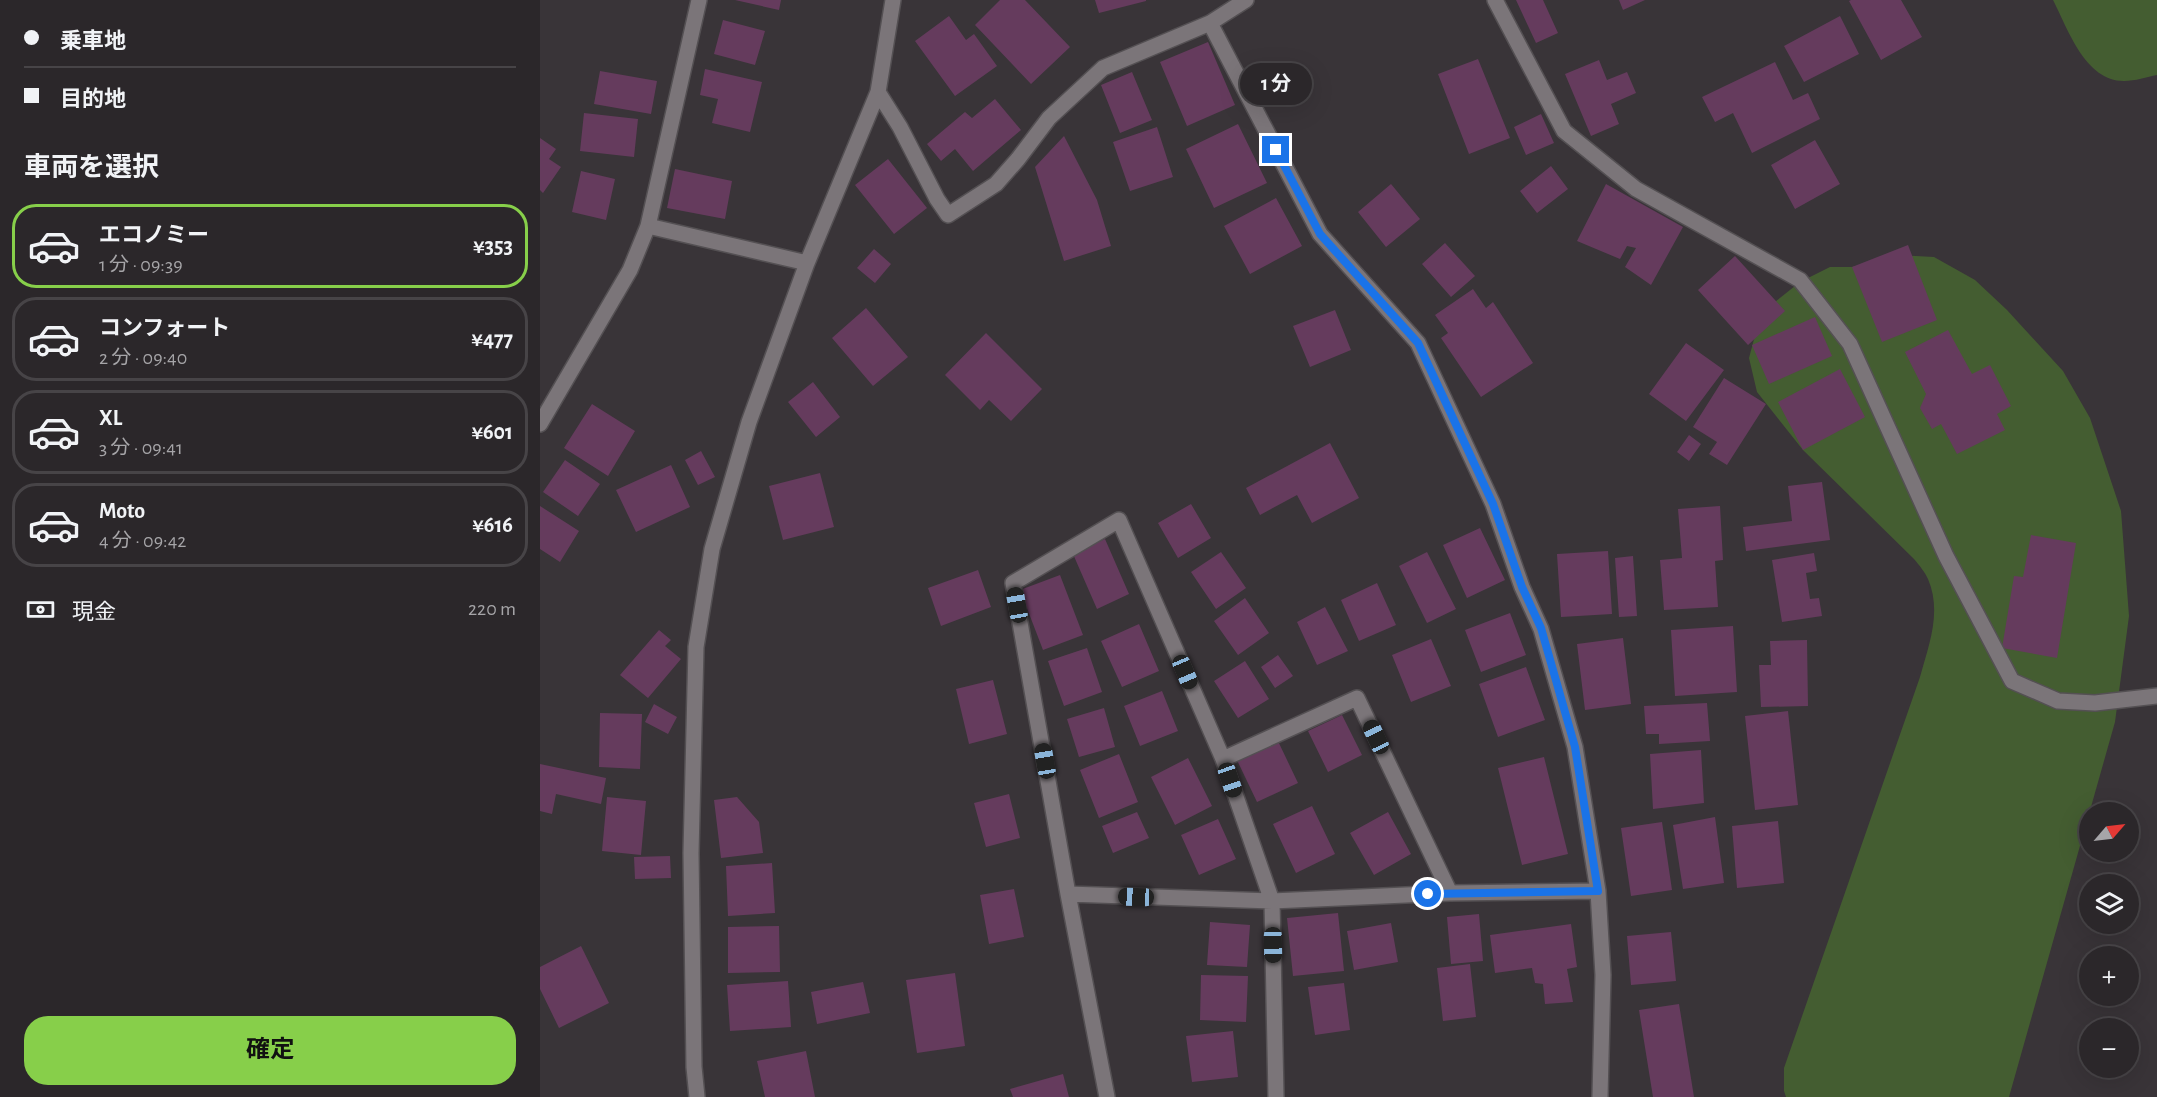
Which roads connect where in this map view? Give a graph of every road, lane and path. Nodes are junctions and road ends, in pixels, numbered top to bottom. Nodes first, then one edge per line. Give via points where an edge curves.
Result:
1 (699, 0) edge
2 (893, 0) edge
3 (1246, 0) edge
4 (1494, 0) edge
5 (1210, 23) junction
6 (879, 92) junction
7 (648, 226) junction
8 (807, 263) junction
9 (540, 424) edge
10 (2157, 696) edge
11 (1223, 759) junction
12 (1598, 891) junction
13 (1450, 893) junction
14 (1068, 894) junction
15 (1272, 901) junction
16 (697, 1097) edge
17 (1107, 1097) edge
18 (1276, 1097) edge
19 (1600, 1097) edge

1 - 7 street
2 - 6 street
3 - 5 street
4 - 10 street via 1564,131 1636,189 1800,280 1850,344 1946,556 2012,681 2058,701 2095,704
5 - 6 street via 1103,68 1049,118 996,184 948,215
5 - 12 street via 1320,234 1418,343 1493,504 1541,628 1575,747
6 - 8 street
7 - 8 street
7 - 9 street via 630,270
8 - 16 street via 749,422 712,549 696,647 691,853
11 - 13 street via 1357,698
11 - 14 street via 1119,520 1013,583
11 - 15 street
12 - 13 street
12 - 19 street via 1603,975
13 - 15 street
14 - 15 street
14 - 17 street
15 - 18 street

